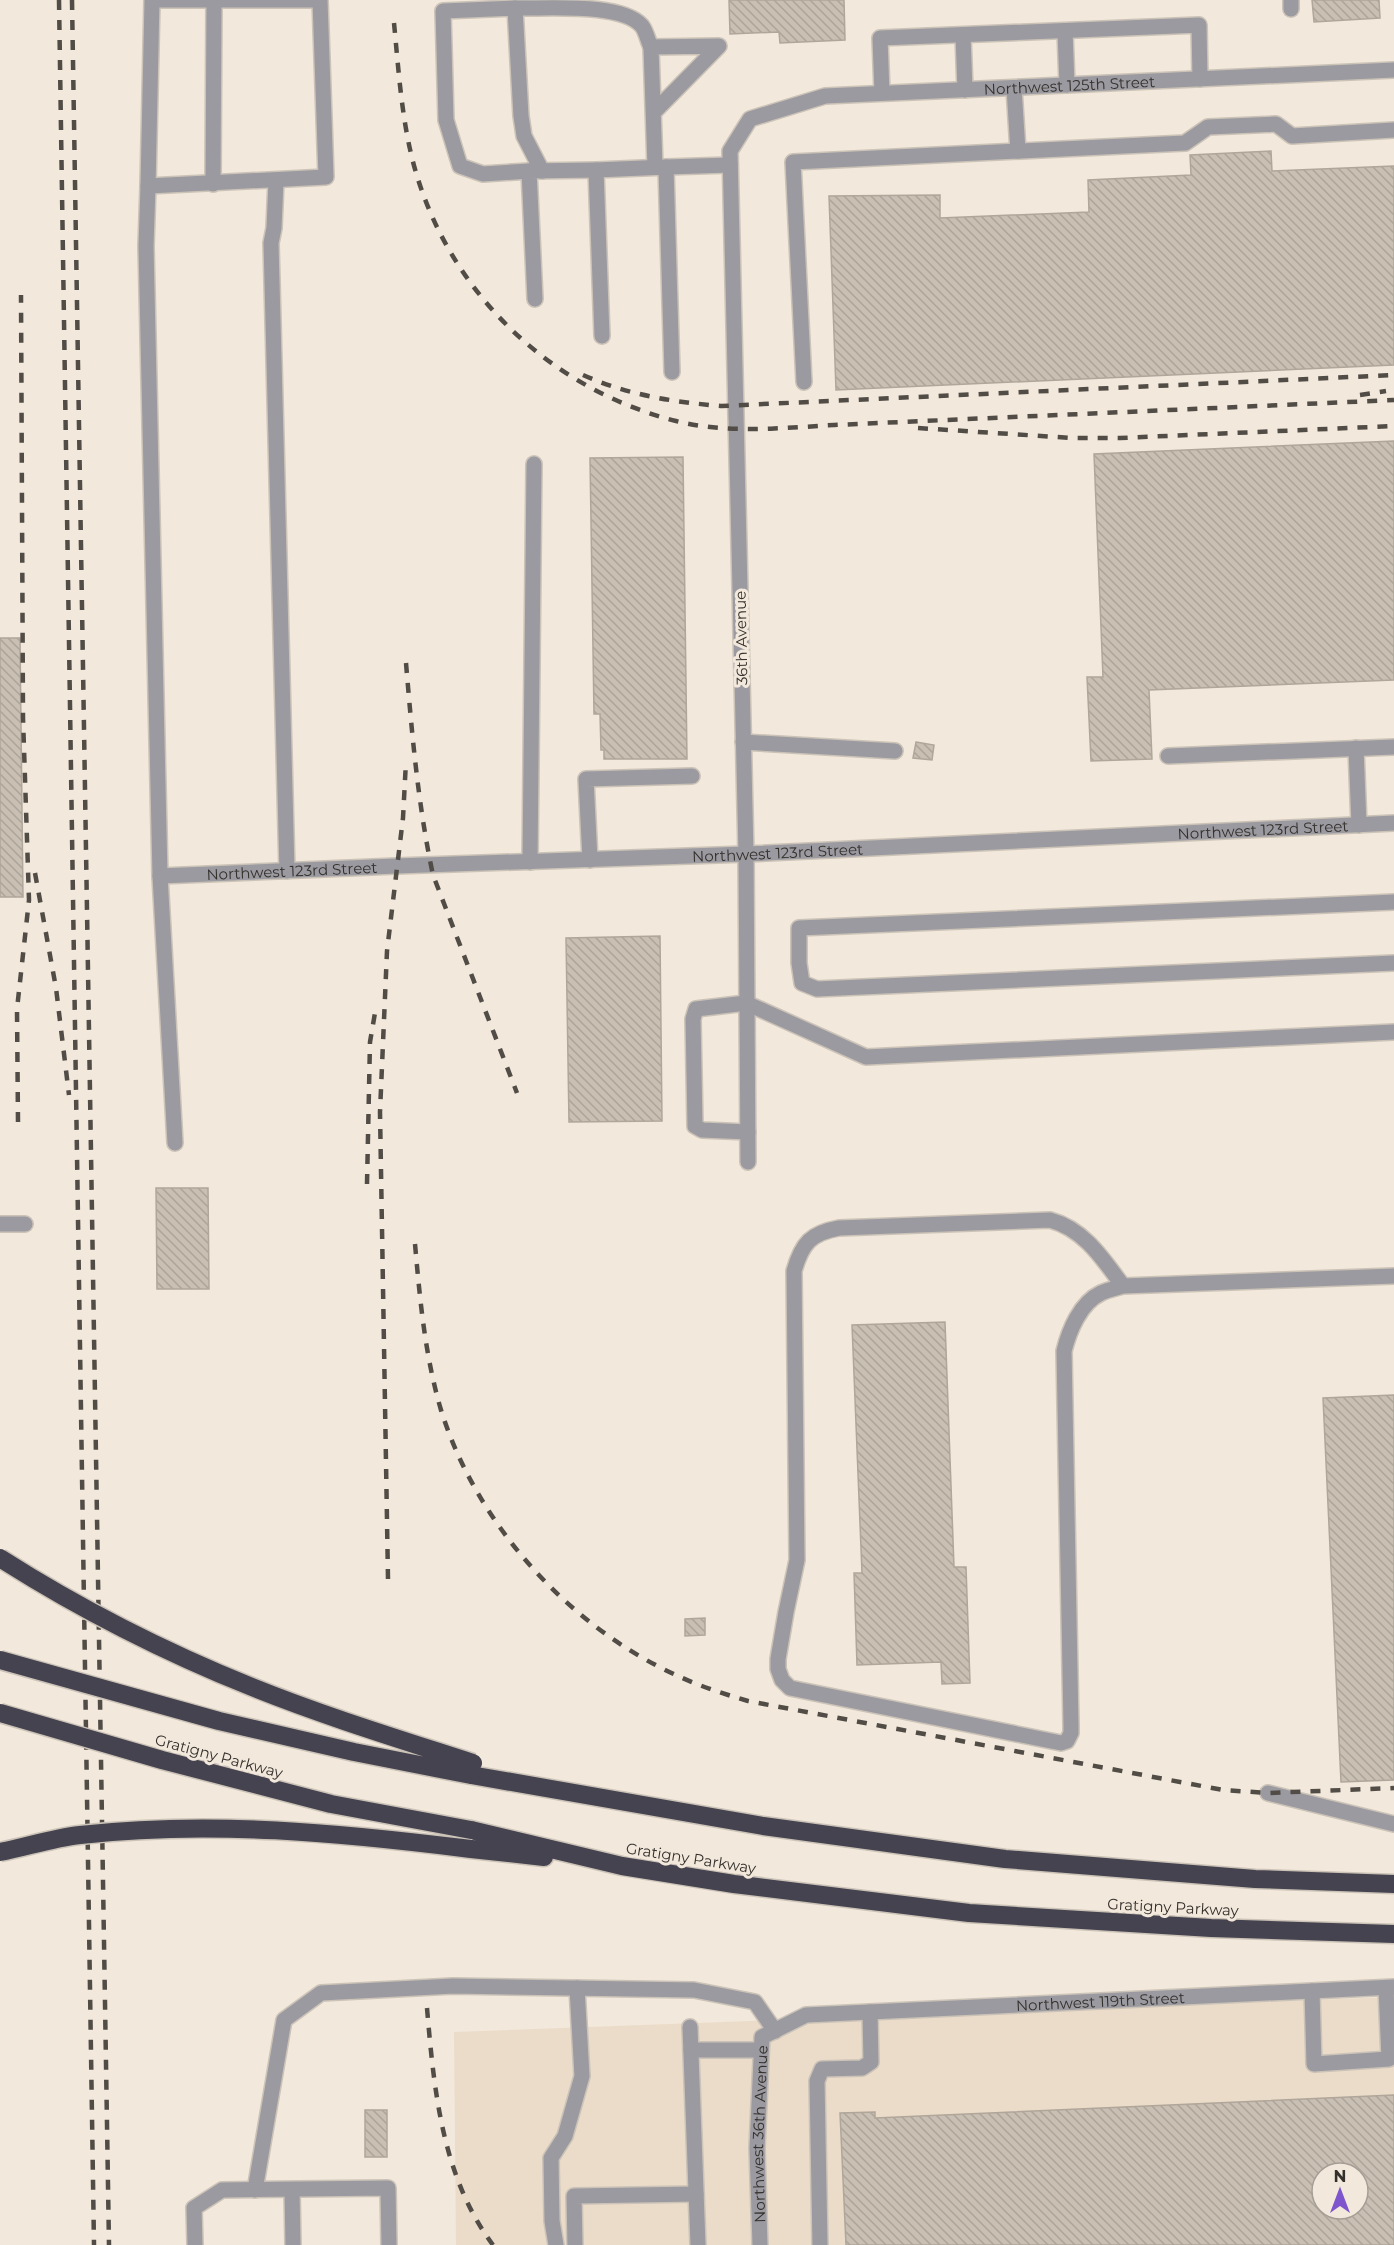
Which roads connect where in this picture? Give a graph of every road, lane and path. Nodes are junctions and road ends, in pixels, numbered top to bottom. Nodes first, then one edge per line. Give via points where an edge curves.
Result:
1 (152, 0) edge
2 (214, 0) edge
3 (515, 8) junction
4 (1065, 31) junction
5 (963, 35) junction
6 (651, 47) junction
7 (1394, 70) edge
8 (1200, 79) junction
9 (1068, 85) junction
10 (1014, 87) junction
11 (965, 90) junction
12 (882, 93) junction
13 (654, 112) junction
14 (750, 119) joint
15 (1394, 130) edge
16 (1018, 151) junction
17 (730, 165) junction
18 (660, 167) junction
19 (596, 170) junction
20 (536, 171) junction
21 (276, 181) junction
22 (213, 184) junction
23 (148, 186) junction
24 (535, 299) dead end
25 (602, 336) dead end
26 (672, 372) dead end
27 (804, 382) dead end
28 (534, 464) dead end
29 (743, 742) junction
30 (1394, 747) edge
31 (1356, 748) junction
32 (895, 751) dead end
33 (1168, 756) dead end
34 (692, 776) dead end
35 (1394, 823) edge
36 (1359, 825) junction
37 (746, 854) junction
38 (590, 860) junction
39 (530, 862) junction
40 (287, 871) junction
41 (160, 876) junction
42 (1394, 902) edge
43 (1394, 963) edge
44 (746, 1003) junction
45 (1394, 1032) edge
46 (748, 1132) junction
47 (176, 1143) dead end
48 (748, 1162) dead end
49 (0, 1224) edge
50 (25, 1224) dead end
51 (1394, 1276) edge
52 (1123, 1286) junction
53 (0, 1558) edge
54 (0, 1660) edge
55 (0, 1713) edge
56 (472, 1769) junction
57 (1268, 1793) dead end
58 (1394, 1824) edge
59 (0, 1852) edge
60 (622, 1866) junction
61 (1394, 1884) edge
62 (1394, 1934) edge
63 (1390, 1987) edge
64 (577, 1988) junction
65 (1312, 1991) junction
66 (870, 2012) junction
67 (806, 2015) joint
68 (690, 2026) dead end
69 (775, 2031) junction
70 (691, 2050) junction
71 (761, 2050) junction
72 (255, 2190) junction
73 (292, 2190) junction
74 (696, 2194) junction
75 (195, 2245) edge
76 (293, 2245) edge
77 (389, 2245) edge
78 (556, 2245) edge
79 (575, 2245) edge
80 (698, 2245) edge
81 (760, 2245) edge
82 (820, 2245) edge

1 - 2 street
1 - 23 street
2 - 21 street via 320,0 326,177
2 - 22 street
3 - 6 street via 610,10 642,26
3 - 20 street via 521,116
3 - 20 street via 443,11 446,120 460,166 483,174
4 - 5 street
4 - 8 street via 1199,26
4 - 9 street
5 - 11 street
5 - 12 street via 879,38
6 - 13 street
6 - 13 street via 719,46
7 - 8 street, Northwest 125th Street
8 - 9 street, Northwest 125th Street
9 - 10 street, Northwest 125th Street
10 - 11 street, Northwest 125th Street
10 - 16 street
11 - 12 street, Northwest 125th Street
12 - 14 street, Northwest 125th Street via 825,96
13 - 18 street
14 - 17 street, 36th Avenue via 730,150
15 - 16 street via 1292,136 1276,124 1208,127 1185,143
16 - 27 street via 793,162
17 - 18 street
17 - 29 street, 36th Avenue
18 - 19 street
18 - 26 street
19 - 20 street
19 - 25 street
20 - 24 street
21 - 22 street
21 - 40 street via 271,243
22 - 23 street
23 - 41 street via 146,246
28 - 39 street
29 - 32 street
29 - 37 street, 36th Avenue
30 - 31 street
31 - 33 street
31 - 36 street
34 - 38 street via 586,779
35 - 36 street, Northwest 123rd Street
36 - 37 street, Northwest 123rd Street
37 - 38 street, Northwest 123rd Street
37 - 44 street, 36th Avenue
38 - 39 street, Northwest 123rd Street
39 - 40 street, Northwest 123rd Street
40 - 41 street, Northwest 123rd Street
41 - 47 street
42 - 43 street via 799,928 799,963 802,983 817,989
44 - 45 street via 866,1057
44 - 46 street, 36th Avenue
44 - 46 street via 696,1009 693,1019 695,1126 702,1130
46 - 48 street, 36th Avenue
49 - 50 street
51 - 52 street
52 - 52 street via 1099,1293 1086,1306 1076,1319 1064,1352 1071,1725 1067,1741 1061,1743 790,1688 778,1669 778,1659 797,1560 794,1271 804,1246 814,1236 840,1228 1050,1220 1075,1229
53 - 56 highway, bridge via 146,1641 253,1688
54 - 56 highway, bridge via 219,1721 354,1752
55 - 60 highway, Gratigny Parkway, bridge via 331,1804 471,1830
56 - 61 highway via 560,1792 763,1826 1005,1859 1255,1879
57 - 58 street
59 - 60 highway, bridge via 78,1835 185,1827 378,1838
60 - 62 highway, Gratigny Parkway via 969,1913 1211,1928
63 - 65 street, Northwest 119th Street
63 - 65 street via 1389,2059 1314,2064
64 - 69 street via 694,1990 755,2002
64 - 72 street via 453,1986 321,1993 284,2020
64 - 78 street via 582,2076 565,2136 551,2158
65 - 66 street, Northwest 119th Street
66 - 67 street, Northwest 119th Street
66 - 82 street via 871,2062 862,2068 822,2069 817,2081
67 - 69 street, Northwest 36th Avenue
68 - 70 street
69 - 71 street, Northwest 36th Avenue via 762,2037
70 - 71 street
70 - 74 street
71 - 81 street, Northwest 36th Avenue via 757,2148
72 - 73 street
72 - 75 street via 222,2190 194,2208
73 - 76 street
73 - 77 street via 388,2188
74 - 79 street via 574,2196
74 - 80 street

